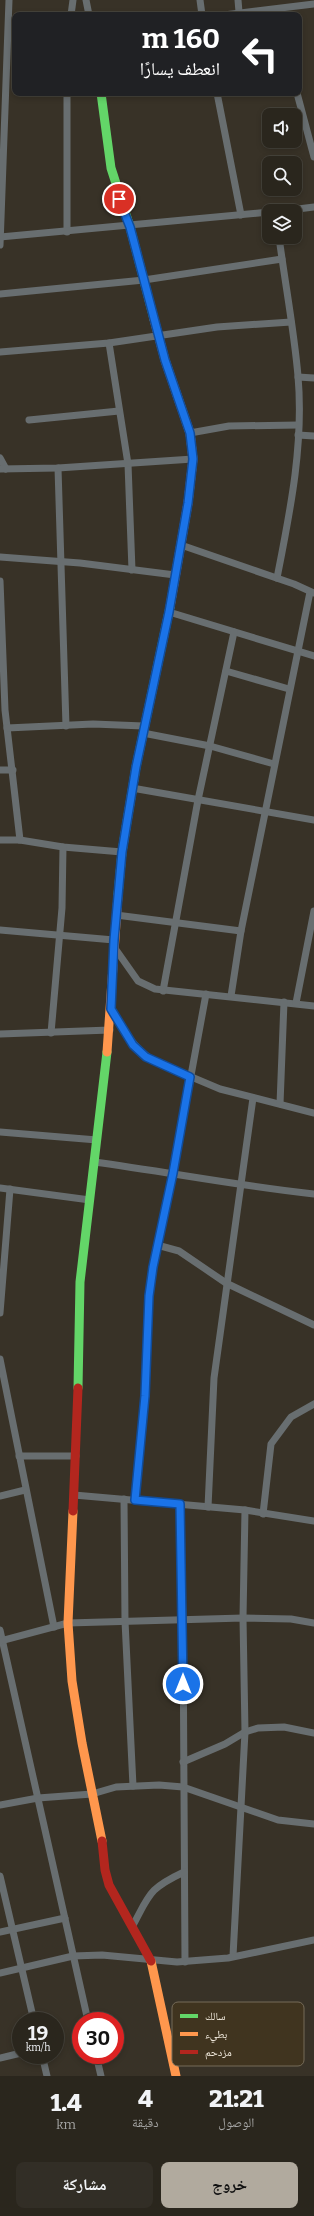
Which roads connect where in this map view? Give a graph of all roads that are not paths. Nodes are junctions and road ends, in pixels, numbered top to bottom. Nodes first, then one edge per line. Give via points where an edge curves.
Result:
1 (9, 0) edge
2 (73, 0) edge
3 (86, 0) edge
4 (200, 0) edge
5 (238, 0) edge
6 (312, 3) edge
7 (280, 11) edge
8 (72, 12) edge
9 (88, 12) edge
10 (202, 12) edge
11 (240, 12) joint
12 (67, 96) edge
13 (101, 96) edge
14 (219, 96) edge
15 (298, 96) edge
16 (314, 157) edge
17 (314, 207) edge
18 (302, 208) edge
19 (262, 213) edge
20 (241, 215) junction
21 (130, 227) junction
22 (67, 232) junction
23 (0, 240) edge
24 (280, 244) edge
25 (282, 259) junction
26 (144, 280) junction
27 (0, 294) edge
28 (291, 322) junction
29 (159, 336) junction
30 (109, 343) junction
31 (0, 352) edge
32 (298, 377) junction
33 (314, 378) edge
34 (119, 411) junction
35 (29, 420) dead end
36 (298, 425) junction
37 (190, 433) junction
38 (298, 435) junction
39 (314, 436) edge
40 (0, 458) edge
41 (193, 459) junction
42 (128, 464) junction
43 (58, 468) junction
44 (3, 469) edge
45 (181, 545) junction
46 (0, 557) edge
47 (61, 561) junction
48 (132, 570) junction
49 (175, 575) junction
50 (277, 578) junction
51 (0, 580) edge
52 (312, 592) edge
53 (169, 612) junction
54 (234, 632) junction
55 (297, 650) junction
56 (314, 656) edge
57 (226, 671) junction
58 (289, 689) junction
59 (2, 710) edge
60 (66, 726) junction
61 (7, 728) junction
62 (144, 729) junction
63 (210, 746) junction
64 (274, 764) junction
65 (0, 770) edge
66 (13, 770) junction
67 (132, 788) junction
68 (198, 800) junction
69 (265, 810) junction
70 (314, 820) edge
71 (0, 840) edge
72 (20, 840) junction
73 (63, 847) junction
74 (122, 852) junction
75 (314, 911) edge
76 (116, 915) junction
77 (176, 923) junction
78 (0, 930) edge
79 (241, 931) junction
80 (59, 936) junction
81 (114, 944) junction
82 (163, 991) junction
83 (206, 994) junction
84 (230, 996) junction
85 (284, 1002) junction
86 (296, 1003) junction
87 (314, 1006) edge
88 (111, 1009) junction
89 (110, 1030) junction
90 (51, 1033) junction
91 (0, 1034) edge
92 (190, 1077) junction
93 (253, 1098) junction
94 (280, 1104) junction
95 (314, 1113) edge
96 (0, 1132) edge
97 (97, 1140) junction
98 (94, 1162) junction
99 (173, 1173) junction
100 (240, 1186) junction
101 (0, 1188) edge
102 (10, 1189) junction
103 (314, 1194) edge
104 (90, 1200) junction
105 (3, 1238) edge
106 (157, 1245) junction
107 (226, 1283) junction
108 (0, 1313) edge
109 (314, 1325) edge
110 (0, 1359) edge
111 (314, 1404) edge
112 (19, 1456) junction
113 (76, 1456) junction
114 (25, 1490) junction
115 (74, 1495) junction
116 (0, 1496) edge
117 (124, 1499) junction
118 (135, 1500) junction
119 (180, 1504) junction
120 (208, 1507) junction
121 (245, 1510) junction
122 (263, 1514) junction
123 (314, 1521) edge
124 (242, 1618) junction
125 (125, 1621) junction
126 (183, 1621) junction
127 (68, 1623) junction
128 (314, 1623) edge
129 (54, 1627) junction
130 (0, 1630) edge
131 (1, 1641) edge
132 (245, 1732) junction
133 (314, 1733) edge
134 (183, 1762) junction
135 (133, 1786) junction
136 (183, 1787) junction
137 (92, 1794) junction
138 (38, 1798) junction
139 (0, 1805) edge
140 (242, 1809) junction
141 (314, 1824) edge
142 (184, 1872) junction
143 (0, 1876) edge
144 (65, 1918) junction
145 (132, 1927) junction
146 (11, 1930) junction
147 (0, 1932) edge
148 (314, 1940) edge
149 (73, 1956) junction
150 (233, 1956) junction
151 (151, 1960) junction
152 (185, 1962) junction
153 (21, 1969) junction
154 (0, 1973) edge
155 (32, 2012) edge
156 (86, 2012) edge
157 (12, 2055) edge
158 (172, 2057) edge
159 (0, 2058) edge
160 (44, 2064) edge
161 (98, 2064) edge
162 (174, 2066) edge
163 (47, 2076) edge
164 (101, 2076) edge
165 (176, 2076) edge

1 - 23 street
2 - 8 street
3 - 9 street
4 - 10 street
5 - 11 street
6 - 7 street
7 - 11 street
12 - 22 street
13 - 21 street via 111,168
14 - 20 street
15 - 16 street
17 - 18 street
19 - 20 street
20 - 21 street
21 - 22 street
21 - 26 street
22 - 23 street
24 - 25 street
25 - 26 street
25 - 28 street
26 - 27 street
26 - 29 street
28 - 29 street via 217,327
28 - 32 street
29 - 30 street
29 - 37 street
30 - 31 street
30 - 34 street
32 - 33 street
32 - 36 street
34 - 35 street
34 - 42 street
36 - 37 street via 229,426
36 - 38 street
37 - 41 street
38 - 39 street
38 - 50 street via 294,485
40 - 44 street
41 - 42 street
41 - 45 street
42 - 43 street
42 - 48 street
43 - 44 street
43 - 47 street
45 - 49 street
45 - 50 street
46 - 47 street
47 - 48 street
47 - 60 street
48 - 49 street
49 - 53 street
50 - 52 street
51 - 59 street
52 - 55 street
53 - 54 street
53 - 62 street
54 - 55 street
54 - 57 street
55 - 56 street
55 - 58 street
57 - 58 street
57 - 63 street
58 - 64 street
59 - 61 street
60 - 61 street
60 - 62 street via 93,724
61 - 66 street
62 - 63 street
62 - 67 street
63 - 64 street
63 - 68 street
64 - 69 street
65 - 66 street
66 - 72 street
67 - 68 street
67 - 74 street
68 - 69 street
68 - 77 street
69 - 70 street
69 - 79 street
71 - 72 street
72 - 73 street
73 - 74 street
73 - 80 street
74 - 76 street
75 - 86 street
76 - 77 street
76 - 81 street
77 - 79 street
77 - 82 street
78 - 80 street
79 - 84 street
80 - 81 street
80 - 90 street
81 - 82 street via 138,981
81 - 88 street
82 - 83 street
83 - 84 street
83 - 92 street
84 - 85 street
85 - 86 street
85 - 94 street
86 - 87 street
88 - 89 street
88 - 92 street via 133,1045 146,1057
89 - 90 street
89 - 97 street
90 - 91 street
92 - 93 street
92 - 99 street
93 - 94 street
93 - 100 street
94 - 95 street
96 - 97 street
97 - 98 street
98 - 99 street
98 - 104 street
99 - 100 street
99 - 106 street
100 - 103 street
100 - 107 street
101 - 102 street
102 - 104 street
102 - 105 street
104 - 113 street via 78,1319
105 - 108 street
106 - 107 street via 178,1251
106 - 118 street via 149,1296 145,1396
107 - 109 street
107 - 120 street via 214,1378
110 - 112 street
111 - 122 street via 291,1417 270,1446
112 - 113 street
112 - 114 street
113 - 115 street
114 - 116 street
114 - 129 street
115 - 117 street
115 - 127 street
117 - 118 street
117 - 125 street
118 - 119 street
119 - 120 street
119 - 126 street
120 - 121 street
121 - 122 street
121 - 124 street
122 - 123 street
124 - 126 street
124 - 128 street via 291,1619
124 - 132 street
125 - 126 street
125 - 127 street
125 - 135 street
126 - 134 street
127 - 129 street
127 - 137 street via 72,1681
129 - 131 street
130 - 131 street
131 - 138 street
132 - 133 street via 258,1728 284,1727
132 - 134 street via 225,1744
132 - 140 street
134 - 136 street
135 - 136 street
135 - 137 street via 116,1786
136 - 140 street
136 - 142 street
137 - 138 street
137 - 145 street via 109,1885
138 - 139 street
138 - 144 street
140 - 141 street via 278,1820
140 - 150 street
142 - 145 street via 160,1884 149,1894
142 - 152 street
143 - 146 street
144 - 146 street
144 - 149 street
145 - 151 street
146 - 147 street
146 - 153 street
148 - 150 street
149 - 151 street via 102,1955
149 - 153 street
149 - 156 street
150 - 152 street
151 - 152 street
151 - 158 street
153 - 154 street
153 - 155 street
157 - 159 street
160 - 163 street
161 - 164 street
162 - 165 street

